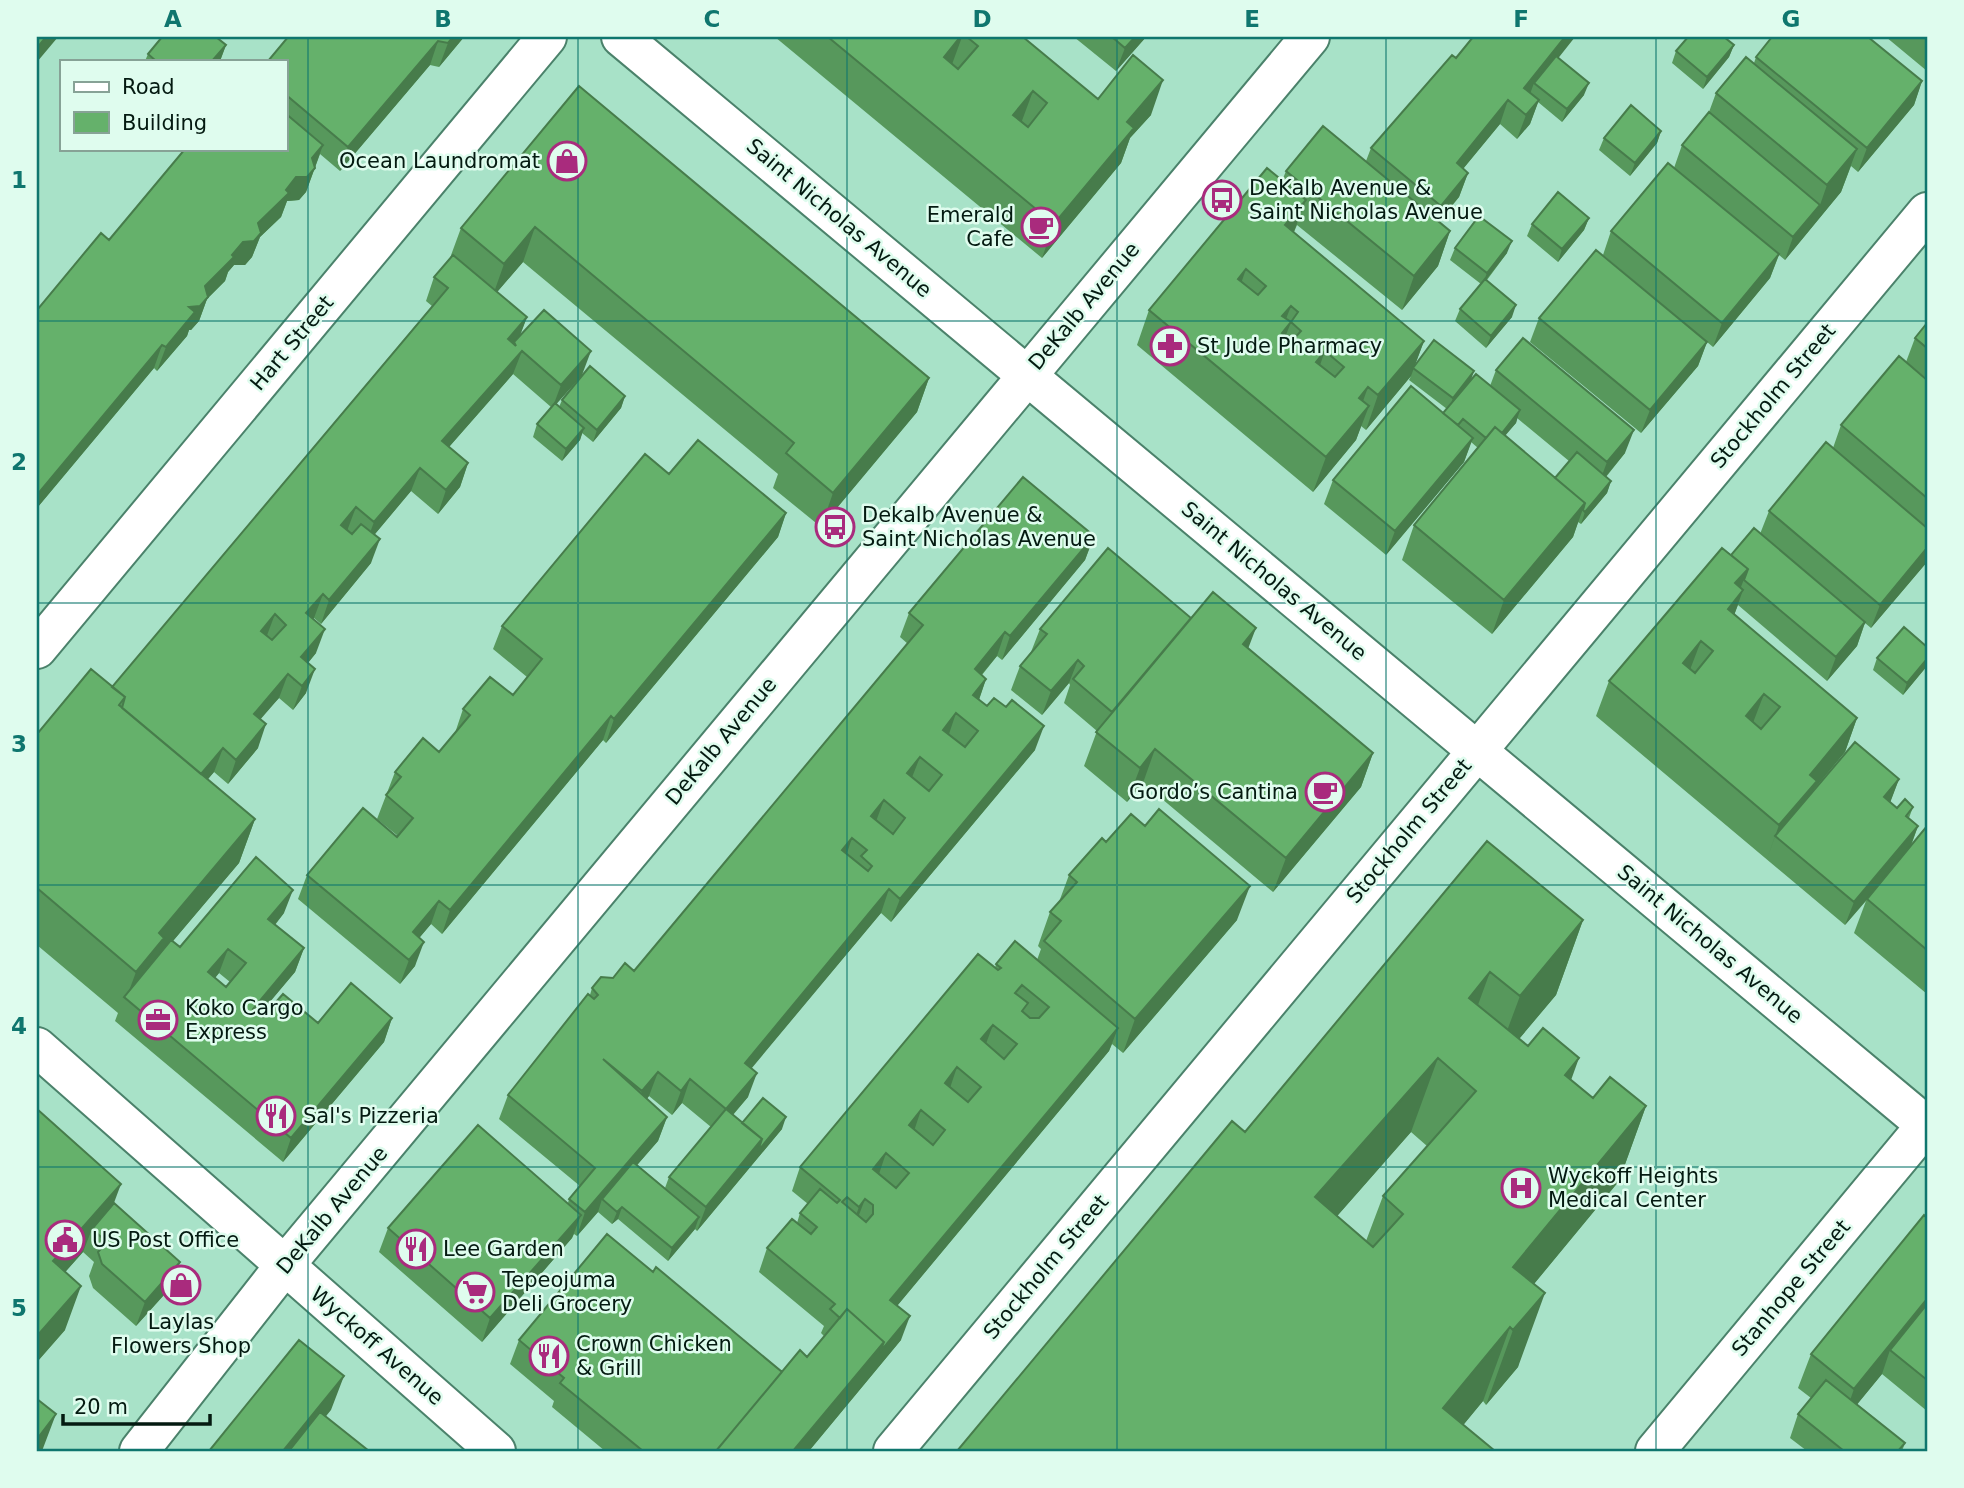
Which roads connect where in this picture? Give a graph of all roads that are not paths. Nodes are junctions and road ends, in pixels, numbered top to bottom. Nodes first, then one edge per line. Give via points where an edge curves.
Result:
1 (547, 37) edge
2 (621, 37) edge
3 (1310, 37) edge
4 (1927, 212) edge
5 (1027, 375) junction
6 (37, 649) edge
7 (1477, 749) junction
8 (37, 1047) edge
9 (1927, 1125) edge
10 (285, 1265) junction
11 (139, 1451) edge
12 (496, 1451) edge
13 (893, 1451) edge
14 (1655, 1451) edge

1 - 6 street, Hart Street
2 - 5 street, Saint Nicholas Avenue
3 - 5 street, DeKalb Avenue
4 - 7 street, Stockholm Street
5 - 7 street, Saint Nicholas Avenue
5 - 10 street, DeKalb Avenue
7 - 9 street, Saint Nicholas Avenue
7 - 13 street, Stockholm Street
8 - 10 street, Wyckoff Avenue
9 - 14 street, Stanhope Street
10 - 11 street, DeKalb Avenue
10 - 12 street, Wyckoff Avenue

